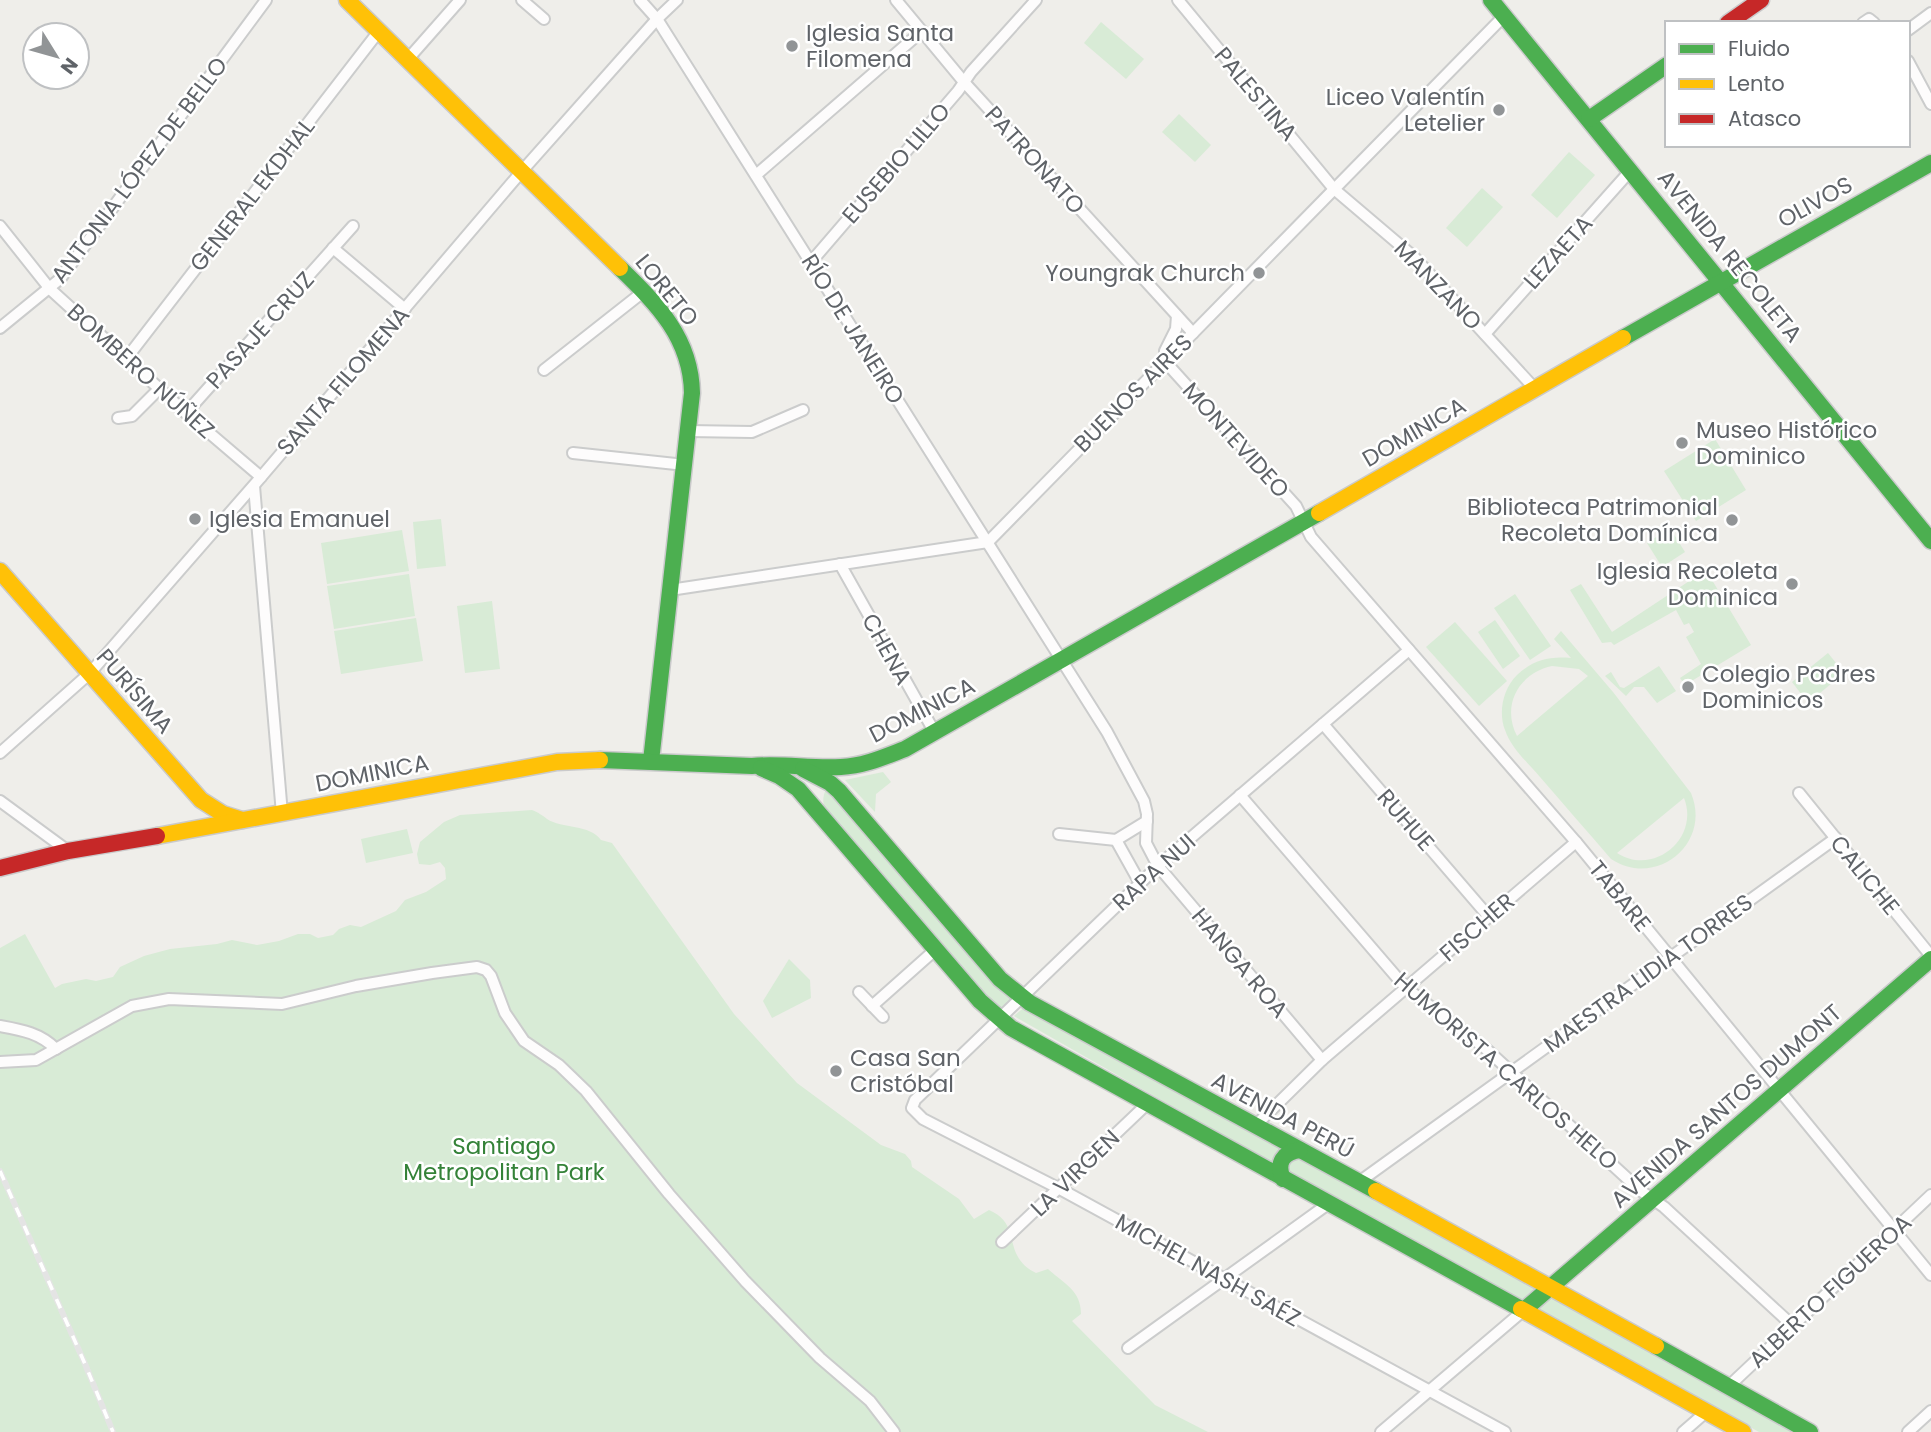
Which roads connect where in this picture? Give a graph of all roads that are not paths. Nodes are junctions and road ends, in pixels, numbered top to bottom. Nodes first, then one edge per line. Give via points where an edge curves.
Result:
1 (266, 0) edge
2 (347, 0) edge
3 (460, 0) edge
4 (522, 0) edge
5 (640, 0) edge
6 (677, 0) edge
7 (896, 0) edge
8 (1036, 0) edge
9 (1178, 0) edge
10 (1491, 0) edge
11 (1761, 0) edge
12 (1931, 13) edge
13 (1504, 16) junction
14 (544, 19) dead end
15 (657, 19) junction
16 (1731, 21) edge
17 (1910, 29) edge
18 (379, 31) junction
19 (922, 32) junction
20 (408, 59) junction
21 (1910, 65) edge
22 (1665, 66) edge
23 (964, 82) junction
24 (1931, 103) edge
25 (1589, 119) junction
26 (1931, 163) edge
27 (1631, 170) junction
28 (522, 171) junction
29 (757, 175) junction
30 (1334, 189) junction
31 (0, 226) edge
32 (353, 226) dead end
33 (333, 248) junction
34 (811, 262) junction
35 (1721, 281) junction
36 (50, 289) junction
37 (643, 292) junction
38 (405, 309) junction
39 (1177, 316) junction
40 (0, 328) edge
41 (1193, 333) junction
42 (1485, 334) junction
43 (126, 359) junction
44 (1166, 359) junction
45 (544, 370) dead end
46 (159, 389) junction
47 (1535, 389) junction
48 (803, 410) dead end
49 (186, 413) junction
50 (118, 418) dead end
51 (688, 431) junction
52 (573, 453) dead end
53 (684, 465) junction
54 (257, 482) junction
55 (1304, 522) junction
56 (1931, 541) edge
57 (988, 542) junction
58 (839, 564) junction
59 (0, 571) edge
60 (670, 590) junction
61 (1409, 650) junction
62 (1062, 661) junction
63 (90, 673) junction
64 (1323, 724) junction
65 (935, 733) junction
66 (0, 754) edge
67 (651, 761) junction
68 (752, 766) junction
69 (794, 766) junction
70 (840, 767) junction
71 (824, 779) junction
72 (1799, 793) dead end
73 (1240, 795) junction
74 (201, 800) junction
75 (0, 801) edge
76 (282, 814) junction
77 (822, 818) junction
78 (249, 820) junction
79 (1147, 821) junction
80 (191, 831) junction
81 (1059, 834) dead end
82 (1836, 838) junction
83 (1116, 840) junction
84 (1576, 842) junction
85 (68, 851) junction
86 (1158, 866) junction
87 (0, 868) edge
88 (1140, 883) junction
89 (1489, 917) junction
90 (935, 950) junction
91 (1671, 957) junction
92 (1931, 958) edge
93 (1406, 988) junction
94 (859, 992) dead end
95 (1022, 998) junction
96 (872, 1006) junction
97 (883, 1017) dead end
98 (999, 1019) junction
99 (0, 1026) edge
100 (56, 1049) junction
101 (1322, 1060) junction
102 (0, 1062) edge
103 (1511, 1072) junction
104 (1780, 1090) junction
105 (1147, 1104) junction
106 (912, 1108) joint
107 (1255, 1126) junction
108 (1300, 1150) junction
109 (1283, 1179) junction
110 (1359, 1182) junction
111 (1060, 1189) junction
112 (1931, 1195) edge
113 (1652, 1199) junction
114 (1328, 1204) junction
115 (1894, 1230) junction
116 (1002, 1242) dead end
117 (1931, 1275) edge
118 (1224, 1279) junction
119 (1550, 1287) junction
120 (1524, 1310) junction
121 (1793, 1326) junction
122 (1128, 1348) dead end
123 (1729, 1386) junction
124 (1429, 1390) junction
125 (1931, 1411) edge
126 (1706, 1412) junction
127 (894, 1432) edge
128 (1381, 1432) edge
129 (1505, 1432) edge
130 (1683, 1432) edge
131 (1743, 1432) edge
132 (1810, 1432) edge
133 (1908, 1432) edge

1 - 36 street, ANTONIA LÓPEZ DE BELLO
2 - 18 main road, LORETO
3 - 20 street
4 - 14 street
5 - 15 street, RÍO DE JANEIRO
6 - 15 street, SANTA FILOMENA
7 - 19 street, PATRONATO
8 - 23 street, EUSEBIO LILLO
9 - 30 street, PALESTINA
10 - 13 main road, AVENIDA RECOLETA
11 - 16 main road
12 - 17 street
13 - 25 main road, AVENIDA RECOLETA
13 - 30 street, BUENOS AIRES
15 - 28 street, SANTA FILOMENA
15 - 29 street, RÍO DE JANEIRO
18 - 20 main road, LORETO
18 - 43 street, GENERAL EKDHAL
19 - 23 street, PATRONATO
19 - 29 street
20 - 28 main road, LORETO
21 - 24 street
22 - 25 main road
23 - 34 street, EUSEBIO LILLO
23 - 39 street, PATRONATO
25 - 27 main road, AVENIDA RECOLETA
26 - 35 main road, OLIVOS
27 - 35 main road, AVENIDA RECOLETA
27 - 42 street, LEZAETA
28 - 37 main road, LORETO
28 - 38 street, SANTA FILOMENA
29 - 34 street, RÍO DE JANEIRO
30 - 41 street, BUENOS AIRES
30 - 42 street, MANZANO via 1414,257
31 - 36 street, BOMBERO NÚÑEZ
32 - 33 street, PASAJE CRUZ
33 - 38 street
33 - 49 street, PASAJE CRUZ
34 - 57 street, RÍO DE JANEIRO
35 - 47 main road, DOMINICA
35 - 56 main road, AVENIDA RECOLETA
36 - 40 street, ANTONIA LÓPEZ DE BELLO
36 - 43 street, BOMBERO NÚÑEZ
37 - 45 street
37 - 51 main road, LORETO via 672,326 690,362
38 - 54 street, SANTA FILOMENA
39 - 41 street, PATRONATO
39 - 44 street
41 - 44 street, BUENOS AIRES
42 - 47 street, MANZANO
43 - 46 street, BOMBERO NÚÑEZ
44 - 55 street, MONTEVIDEO via 1296,506
44 - 57 street, BUENOS AIRES
46 - 49 street, BOMBERO NÚÑEZ
46 - 50 street via 132,416
47 - 55 main road, DOMINICA
48 - 51 street via 752,432
49 - 54 street, BOMBERO NÚÑEZ
51 - 53 main road, LORETO
52 - 53 street
53 - 60 main road, LORETO
54 - 63 street, SANTA FILOMENA
54 - 76 street
55 - 61 street, TABARE via 1311,537
55 - 62 main road, DOMINICA
57 - 58 street
57 - 62 street, RÍO DE JANEIRO
58 - 60 street
58 - 65 street, CHENA
59 - 63 main road, PURÍSIMA
60 - 67 main road, LORETO
61 - 64 street, RAPA NUI
61 - 84 street, TABARE
62 - 65 main road, DOMINICA
62 - 79 street via 1141,794
63 - 66 street, SANTA FILOMENA
63 - 74 main road, PURÍSIMA
64 - 73 street, RAPA NUI
64 - 89 street, RUHUE
65 - 70 main road, DOMINICA via 889,756
67 - 68 main road, DOMINICA
67 - 76 main road, DOMINICA via 548,764
68 - 69 main road, DOMINICA
68 - 77 main road via 792,784
69 - 70 main road, DOMINICA
69 - 71 main road, AVENIDA PERÚ
70 - 71 main road
71 - 77 main road via 818,796
71 - 95 main road, AVENIDA PERÚ via 839,790 1000,979
72 - 82 street, CALICHE
73 - 86 street, RAPA NUI
73 - 93 street, HUMORISTA CARLOS HELO
74 - 78 main road, PURÍSIMA via 223,814
74 - 80 main road via 205,818
75 - 85 street
76 - 78 main road, DOMINICA
77 - 90 main road
78 - 80 main road, DOMINICA
79 - 83 street
79 - 86 street via 1146,843
80 - 85 main road, DOMINICA
81 - 83 street
82 - 91 street, MAESTRA LIDIA TORRES
82 - 92 street, CALICHE
83 - 88 street
84 - 89 street, FISCHER
84 - 91 street, TABARE
85 - 87 main road, DOMINICA
86 - 88 street, RAPA NUI
86 - 101 street, HANGA ROA
88 - 95 street, RAPA NUI
89 - 93 street, FISCHER
90 - 96 street
90 - 98 main road
91 - 103 street, MAESTRA LIDIA TORRES
91 - 104 street, TABARE
92 - 104 main road, AVENIDA SANTOS DUMONT
93 - 101 street, FISCHER
93 - 103 street, HUMORISTA CARLOS HELO
94 - 96 street
95 - 98 street, RAPA NUI
95 - 107 main road, AVENIDA PERÚ
96 - 97 street
98 - 105 main road
98 - 106 street, RAPA NUI
99 - 100 street via 27,1031
100 - 102 street via 36,1060
100 - 127 street via 132,1006 155,1000 282,1004 419,975 477,967 485,970 524,1041 586,1091 745,1281 820,1358 870,1401
101 - 107 street, FISCHER
103 - 110 street, MAESTRA LIDIA TORRES
103 - 113 street, HUMORISTA CARLOS HELO
104 - 113 main road, AVENIDA SANTOS DUMONT
104 - 115 street, TABARE
105 - 109 main road
105 - 111 street, LA VIRGEN
106 - 111 street, MICHEL NASH SAÉZ via 923,1119
107 - 108 main road, AVENIDA PERÚ
108 - 109 main road via 1281,1158
108 - 110 main road, AVENIDA PERÚ
109 - 114 main road
110 - 119 main road, AVENIDA PERÚ
111 - 116 street, LA VIRGEN
111 - 118 street, MICHEL NASH SAÉZ
112 - 115 street, ALBERTO FIGUEROA
113 - 119 main road, AVENIDA SANTOS DUMONT
113 - 121 street, HUMORISTA CARLOS HELO
114 - 118 street
114 - 120 main road
115 - 117 street, TABARE
115 - 121 street, ALBERTO FIGUEROA
118 - 122 street
118 - 124 street, MICHEL NASH SAÉZ
119 - 120 main road, AVENIDA SANTOS DUMONT
119 - 123 main road, AVENIDA PERÚ
120 - 124 street
120 - 126 main road
121 - 123 street, ALBERTO FIGUEROA
123 - 132 main road, AVENIDA PERÚ
124 - 128 street
124 - 129 street, MICHEL NASH SAÉZ
125 - 133 street
126 - 130 street
126 - 131 main road

